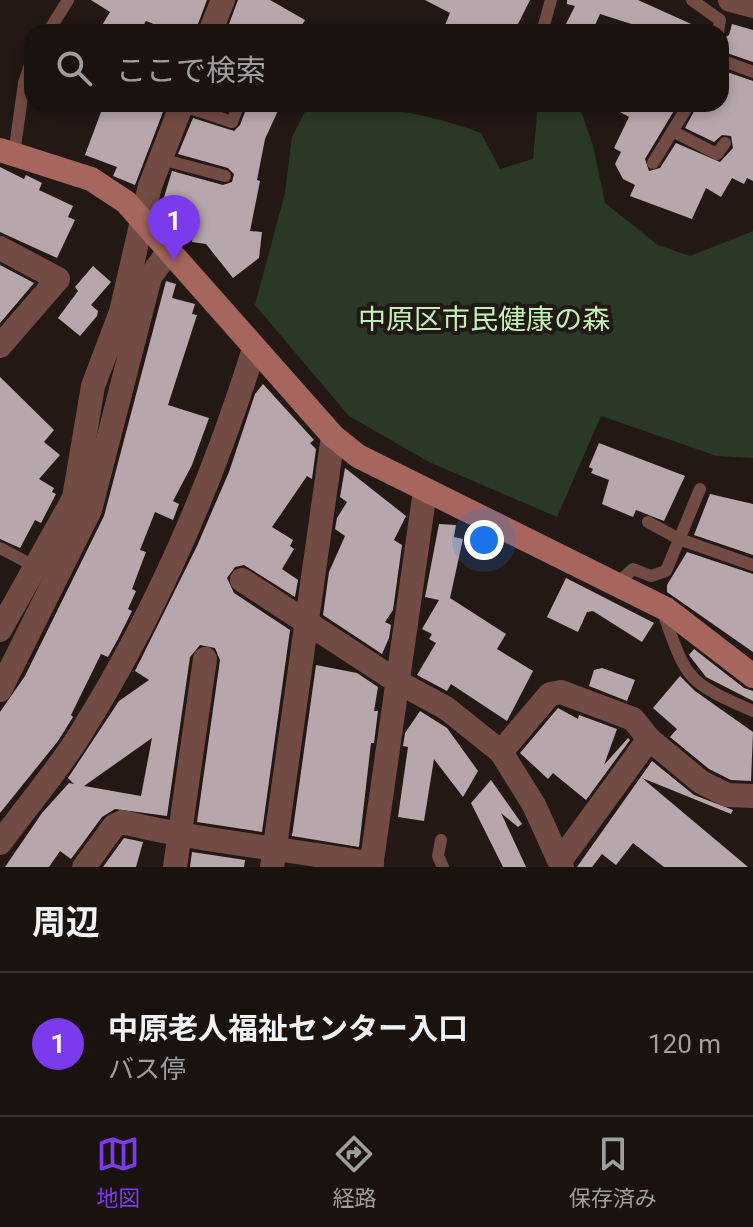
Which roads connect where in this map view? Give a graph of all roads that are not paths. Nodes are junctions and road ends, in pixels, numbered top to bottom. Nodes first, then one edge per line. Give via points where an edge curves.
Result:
1 (68, 0) edge
2 (223, 0) edge
3 (551, 0) edge
4 (692, 0) edge
5 (730, 0) edge
6 (753, 6) edge
7 (53, 24) edge
8 (213, 24) edge
9 (544, 24) edge
10 (719, 24) edge
11 (729, 63) edge
12 (753, 72) edge
13 (24, 83) edge
14 (179, 112) edge
15 (204, 112) edge
16 (236, 112) edge
17 (685, 112) edge
18 (674, 132) junction
19 (725, 143) dead end
20 (7, 152) edge
21 (161, 159) junction
22 (653, 163) dead end
23 (225, 176) dead end
24 (143, 222) junction
25 (0, 248) edge
26 (169, 251) junction
27 (0, 346) edge
28 (254, 349) junction
29 (333, 436) junction
30 (700, 489) dead end
31 (425, 491) junction
32 (648, 522) dead end
33 (679, 539) junction
34 (0, 548) edge
35 (753, 565) edge
36 (36, 567) junction
37 (242, 580) dead end
38 (618, 583) junction
39 (660, 606) junction
40 (307, 623) junction
41 (0, 630) edge
42 (205, 659) dead end
43 (753, 676) edge
44 (398, 682) junction
45 (0, 690) edge
46 (753, 711) edge
47 (649, 739) junction
48 (501, 752) junction
49 (753, 796) edge
50 (178, 836) junction
51 (441, 840) dead end
52 (0, 843) edge
53 (274, 857) edge
54 (561, 864) edge
55 (371, 865) edge
56 (84, 867) edge
57 (175, 867) edge
58 (443, 867) edge

1 - 7 lane
2 - 8 street
3 - 9 lane
4 - 10 lane
5 - 6 street
11 - 12 lane
13 - 20 lane
14 - 21 street
15 - 16 lane via 232,122
17 - 18 lane
18 - 19 lane via 717,154
18 - 22 lane
20 - 24 street via 91,179 126,202
21 - 23 lane
21 - 24 street
24 - 26 street
24 - 36 street via 121,312 93,386 74,498
25 - 27 street via 62,276
26 - 28 street
26 - 45 street via 150,277 90,510
28 - 29 street
28 - 52 street via 235,408 144,622 78,737
29 - 31 street via 358,456
29 - 40 street
30 - 33 lane
31 - 38 street
31 - 44 street
32 - 33 lane
33 - 35 lane
33 - 38 lane via 666,571 651,576 633,569
34 - 36 lane
36 - 41 street
37 - 40 street
38 - 39 street
39 - 43 street
39 - 46 lane via 684,671 703,688
40 - 44 street
40 - 53 street
42 - 50 street
44 - 48 street via 446,708
44 - 55 street
47 - 48 street via 633,719 561,692 550,694
47 - 49 street via 701,782 727,795
47 - 54 street
48 - 54 street via 534,805
50 - 53 street
50 - 56 street via 122,822
50 - 57 street
51 - 58 lane via 438,856
53 - 55 street

